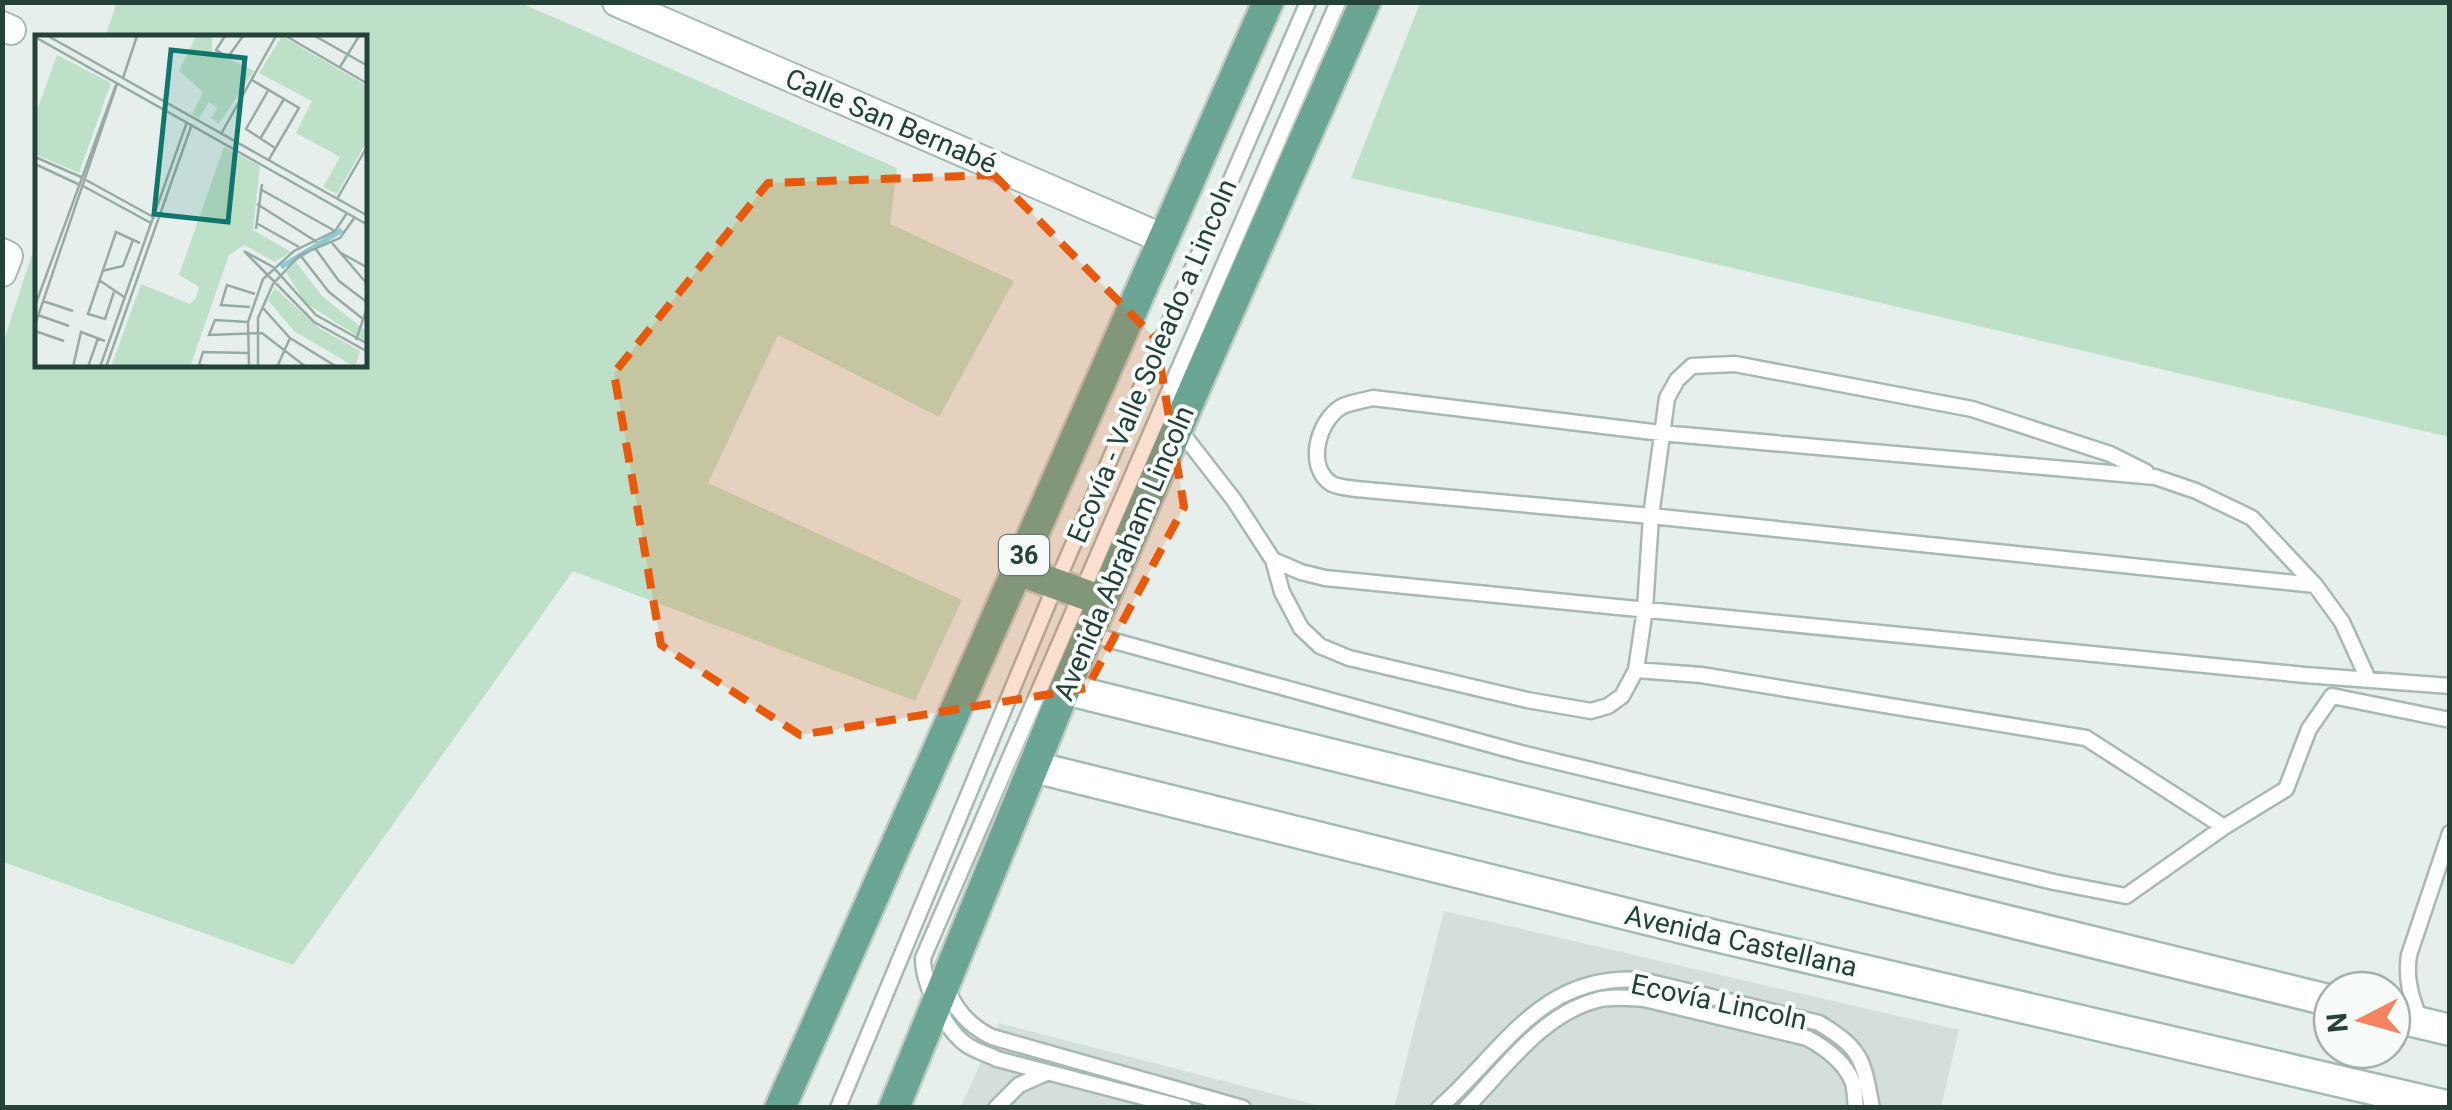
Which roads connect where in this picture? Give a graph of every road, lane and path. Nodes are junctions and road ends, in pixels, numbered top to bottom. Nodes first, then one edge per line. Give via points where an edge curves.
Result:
1 (617, 2) edge
2 (1268, 2) edge
3 (1308, 2) edge
4 (1338, 2) edge
5 (1365, 2) edge
6 (1164, 239) junction
7 (1178, 428) junction
8 (1661, 433) junction
9 (2155, 477) junction
10 (1652, 516) junction
11 (1272, 560) junction
12 (1017, 570) junction
13 (2315, 585) junction
14 (1080, 593) junction
15 (1644, 608) junction
16 (1089, 634) junction
17 (1636, 670) junction
18 (2368, 679) junction
19 (2450, 686) edge
20 (1065, 689) junction
21 (2450, 720) edge
22 (1034, 767) junction
23 (2224, 827) junction
24 (2450, 833) edge
25 (941, 995) junction
26 (2312, 996) edge
27 (2421, 1023) edge
28 (1047, 1073) junction
29 (1867, 1082) junction
30 (2450, 1107) edge
31 (780, 1108) edge
32 (838, 1108) edge
33 (894, 1108) edge
34 (996, 1108) edge
35 (1186, 1108) edge
36 (1242, 1108) edge
37 (1439, 1108) edge
38 (1466, 1108) edge
39 (1857, 1108) edge
40 (1872, 1108) edge

1 - 6 street, Calle San Bernabé
2 - 6 main road, 36
3 - 14 lane, Ecovía - Valle Soleado a Lincoln
4 - 14 lane
5 - 7 main road, Avenida Abraham Lincoln
6 - 12 main road, 36
7 - 11 lane
7 - 14 main road, Avenida Abraham Lincoln
8 - 9 lane
8 - 9 lane via 1667,398 1692,366 1735,364 1972,408 2093,448
8 - 10 lane
8 - 10 lane via 1373,398 1340,408 1317,446 1320,470 1332,484
9 - 13 lane via 2252,518
10 - 13 lane
10 - 15 lane
11 - 15 lane via 1325,578
11 - 17 lane via 1301,628 1320,646 1349,658 1591,711 1622,696
12 - 14 main road
12 - 31 main road, 36
13 - 18 lane via 2342,622
14 - 16 main road, Avenida Abraham Lincoln
14 - 25 lane via 922,958 926,982
14 - 32 lane, Ecovía - Valle Soleado a Lincoln
15 - 17 lane
15 - 18 lane
16 - 20 main road, Avenida Abraham Lincoln
16 - 23 lane via 1520,753 2126,896
17 - 23 lane via 2086,738
18 - 19 lane
20 - 22 main road, Avenida Abraham Lincoln
20 - 26 street
21 - 23 lane via 2332,696 2309,729 2286,789
22 - 25 main road, Avenida Abraham Lincoln
22 - 30 street, Avenida Castellana
24 - 27 lane via 2407,967
25 - 28 lane via 947,1024 968,1046
25 - 33 main road, Avenida Abraham Lincoln
25 - 36 lane via 992,1038
28 - 34 lane via 1019,1085
28 - 35 lane
29 - 37 lane, Ecovía Lincoln via 1855,1048 1818,1023 1625,979 1585,986 1534,1012
29 - 39 lane
29 - 40 lane, Ecovía Lincoln
38 - 39 lane via 1546,1027 1576,1008 1621,998 1807,1038 1843,1066

